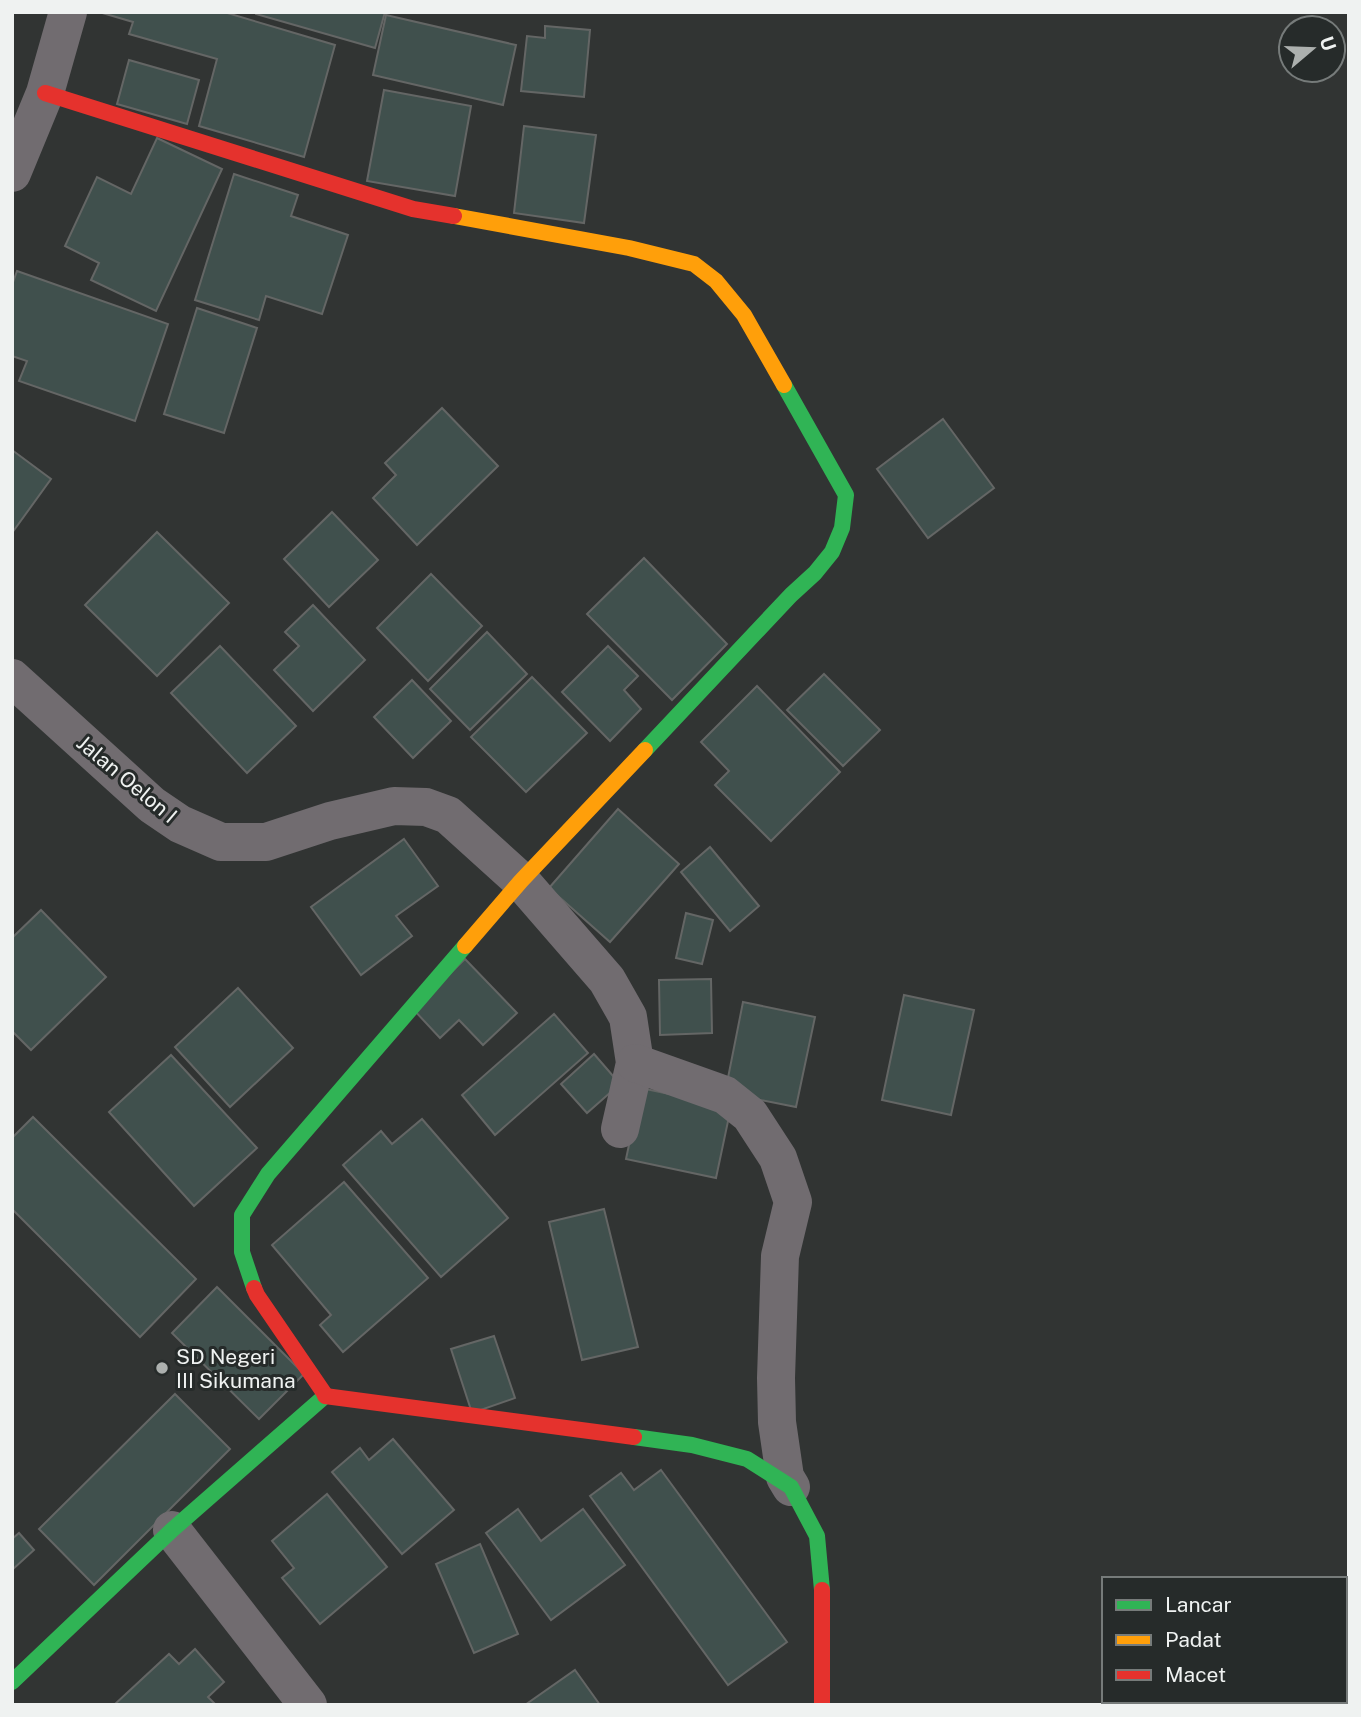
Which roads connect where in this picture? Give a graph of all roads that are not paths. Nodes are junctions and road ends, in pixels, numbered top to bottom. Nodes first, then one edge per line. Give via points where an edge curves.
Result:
1 (68, 12) edge
2 (45, 93) junction
3 (12, 173) edge
4 (12, 678) edge
5 (521, 881) junction
6 (635, 1063) junction
7 (620, 1129) dead end
8 (326, 1396) junction
9 (791, 1487) junction
10 (172, 1530) junction
11 (12, 1682) edge
12 (308, 1705) edge
13 (822, 1705) edge

1 - 2 street
2 - 3 street
2 - 5 street via 414,209 694,264 716,281 744,315 846,495 845,522 835,548 815,575
4 - 5 street, Jalan Oelon I via 152,805 180,824 221,842 266,842 394,806 426,807 448,815
5 - 6 street, Jalan Oelon I via 607,980 628,1017
5 - 8 street via 268,1174 242,1215 242,1252 257,1295
6 - 7 street
6 - 9 street via 725,1095 750,1115 778,1158 793,1202 780,1256 776,1378 777,1422 785,1476
8 - 9 street via 692,1445 747,1459
8 - 10 street
9 - 13 street via 817,1536 823,1601
10 - 11 street
10 - 12 street

